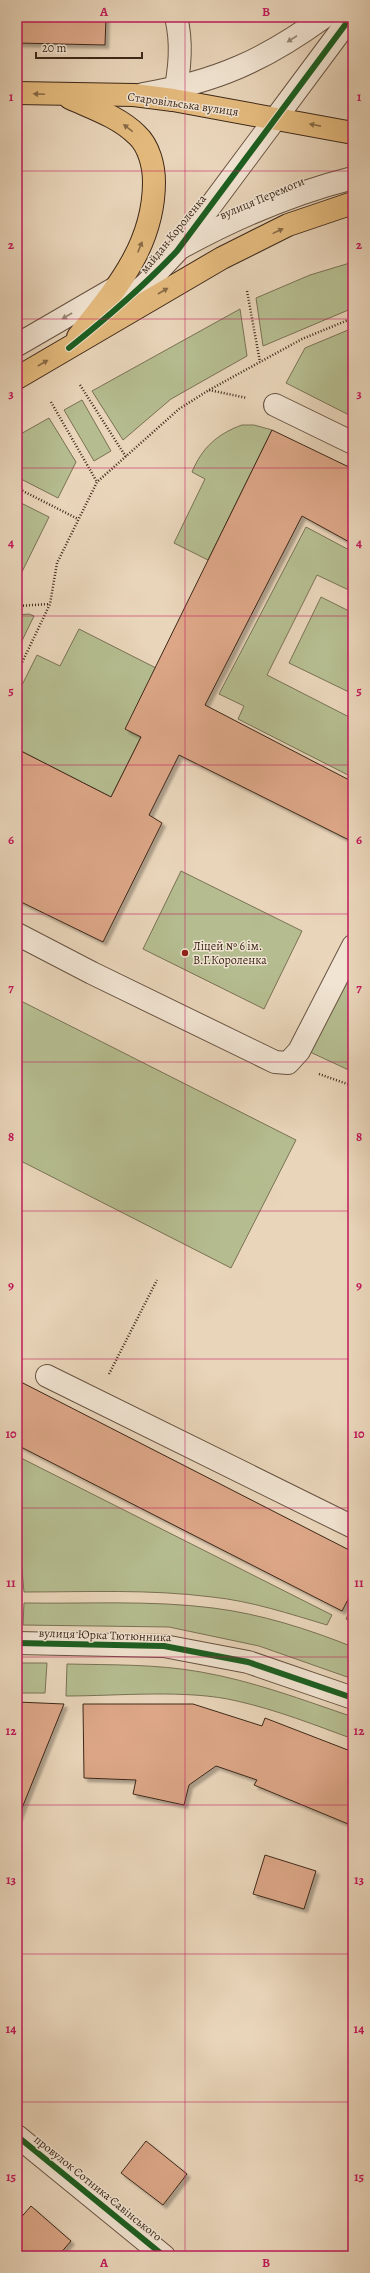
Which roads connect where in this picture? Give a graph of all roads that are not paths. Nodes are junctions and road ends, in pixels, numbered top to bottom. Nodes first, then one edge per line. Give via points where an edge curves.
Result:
1 (176, 17) edge
2 (324, 17) edge
3 (351, 17) edge
4 (17, 93) edge
5 (174, 94) junction
6 (64, 95) junction
7 (276, 118) junction
8 (353, 133) edge
9 (353, 178) edge
10 (353, 203) edge
11 (176, 250) junction
12 (116, 288) junction
13 (17, 345) edge
14 (69, 348) junction
15 (17, 378) edge
16 (274, 405) road end
17 (353, 443) edge
18 (17, 934) edge
19 (353, 946) edge
20 (47, 1376) dead end
21 (353, 1527) edge
22 (17, 1644) edge
23 (353, 1698) edge
24 (17, 2136) edge
25 (164, 2256) edge

1 - 5 street via 181,38
2 -> 5 street via 274,51 247,65
3 - 7 street, майдан Короленка
6 -> 4 main road, Старовільська вулиця
5 - 6 main road, Старовільська вулиця
5 - 7 main road, Старовільська вулиця
12 -> 6 main road via 136,255 150,222 154,173 149,154 137,135 120,122
8 -> 7 main road
7 - 11 street, майдан Короленка
9 - 11 street, вулиця Перемоги via 310,189 260,209
14 -> 10 main road via 222,258 288,225
11 - 12 street, вулиця Перемоги
11 - 14 street, майдан Короленка via 120,307
12 -> 13 street, вулиця Перемоги
12 - 14 main road
15 -> 14 main road
16 - 17 street
18 - 19 street via 275,1062 288,1063 299,1051
20 - 21 street
22 - 23 street, вулиця Юрка Тютюнника via 164,1646 248,1662
24 - 25 street, провулок Сотника Савінського

